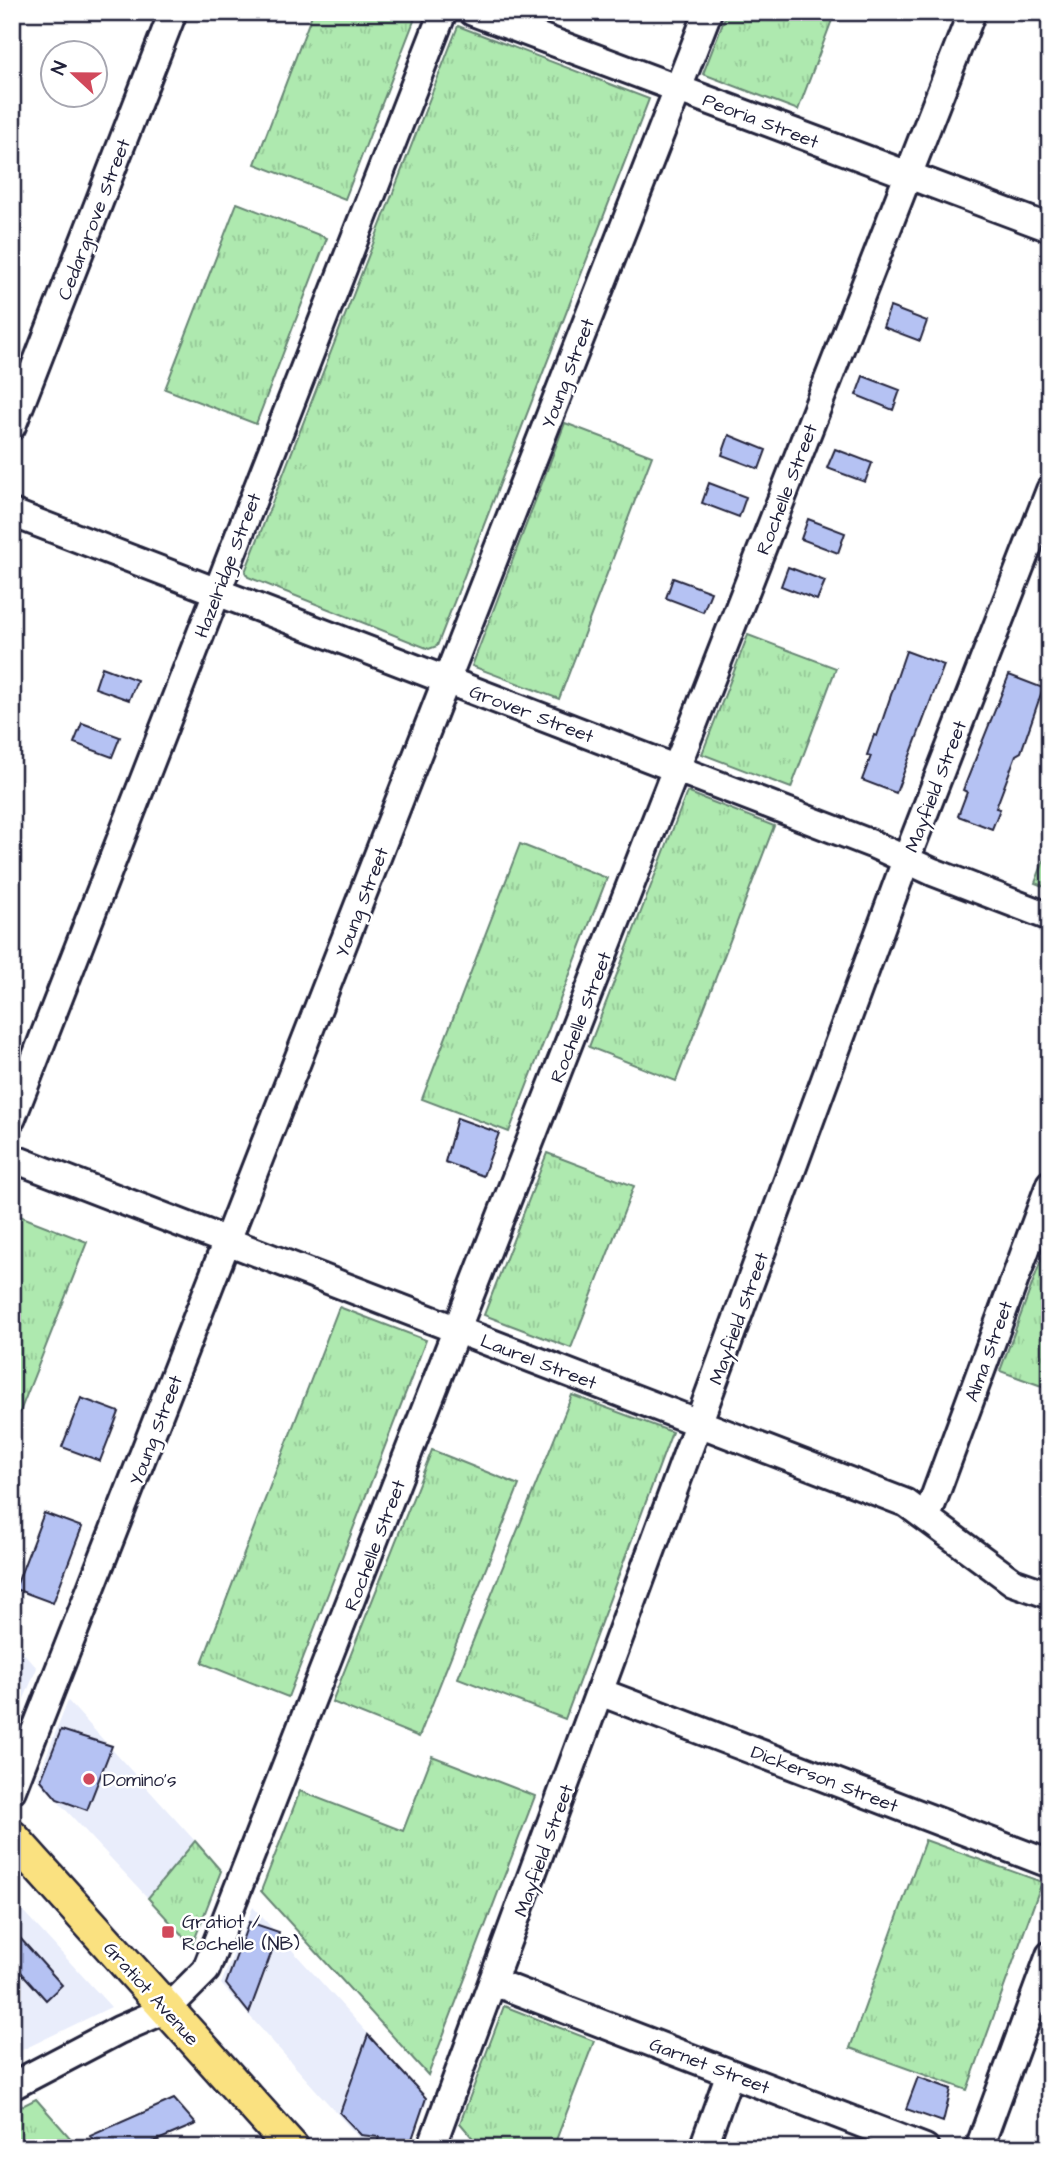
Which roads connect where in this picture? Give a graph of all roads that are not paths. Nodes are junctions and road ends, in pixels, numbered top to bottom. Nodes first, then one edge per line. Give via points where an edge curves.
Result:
1 (173, 12) edge
2 (443, 12) edge
3 (473, 12) edge
4 (708, 12) edge
5 (972, 12) edge
6 (678, 89) junction
7 (908, 176) junction
8 (1050, 228) edge
9 (12, 426) edge
10 (1050, 490) edge
11 (12, 513) edge
12 (217, 592) junction
13 (447, 680) junction
14 (677, 769) junction
15 (906, 860) junction
16 (1050, 917) edge
17 (12, 1118) edge
18 (12, 1158) edge
19 (1050, 1184) edge
20 (228, 1242) junction
21 (458, 1330) junction
22 (700, 1423) junction
23 (927, 1517) junction
24 (1050, 1595) edge
25 (600, 1692) junction
26 (12, 1790) edge
27 (12, 1837) edge
28 (1050, 1864) edge
29 (1050, 1955) edge
30 (494, 1982) junction
31 (167, 2009) junction
32 (730, 2073) junction
33 (12, 2086) edge
34 (292, 2148) edge
35 (431, 2148) edge
36 (703, 2148) edge
37 (925, 2148) edge
38 (979, 2148) edge

1 - 9 street, Cedargrove Street
2 - 12 street, Hazelridge Street
3 - 6 street, Peoria Street
4 - 6 street, Young Street
5 - 7 street, Rochelle Street
6 - 7 street, Peoria Street
6 - 13 street, Young Street
7 - 8 street, Peoria Street
7 - 14 street, Rochelle Street
10 - 15 street, Mayfield Street
11 - 12 street, Grover Street
12 - 13 street, Grover Street
12 - 17 street, Hazelridge Street
13 - 14 street, Grover Street
13 - 20 street, Young Street
14 - 15 street, Grover Street
14 - 21 street, Rochelle Street
15 - 16 street, Grover Street
15 - 22 street, Mayfield Street
18 - 20 street, Laurel Street
19 - 23 street, Alma Street
20 - 21 street, Laurel Street
20 - 26 street, Young Street
21 - 22 street, Laurel Street
21 - 31 street, Rochelle Street via 206,1970
22 - 23 street, Laurel Street via 906,1503
22 - 25 street, Mayfield Street
23 - 24 street, Laurel Street via 1013,1581
25 - 28 street, Dickerson Street
25 - 30 street, Mayfield Street
27 - 31 main road, Gratiot Avenue
29 - 38 street
30 - 32 street, Garnet Street
30 - 35 street, Mayfield Street
31 - 33 street
31 - 34 main road, Gratiot Avenue
32 - 36 street
32 - 37 street, Garnet Street

